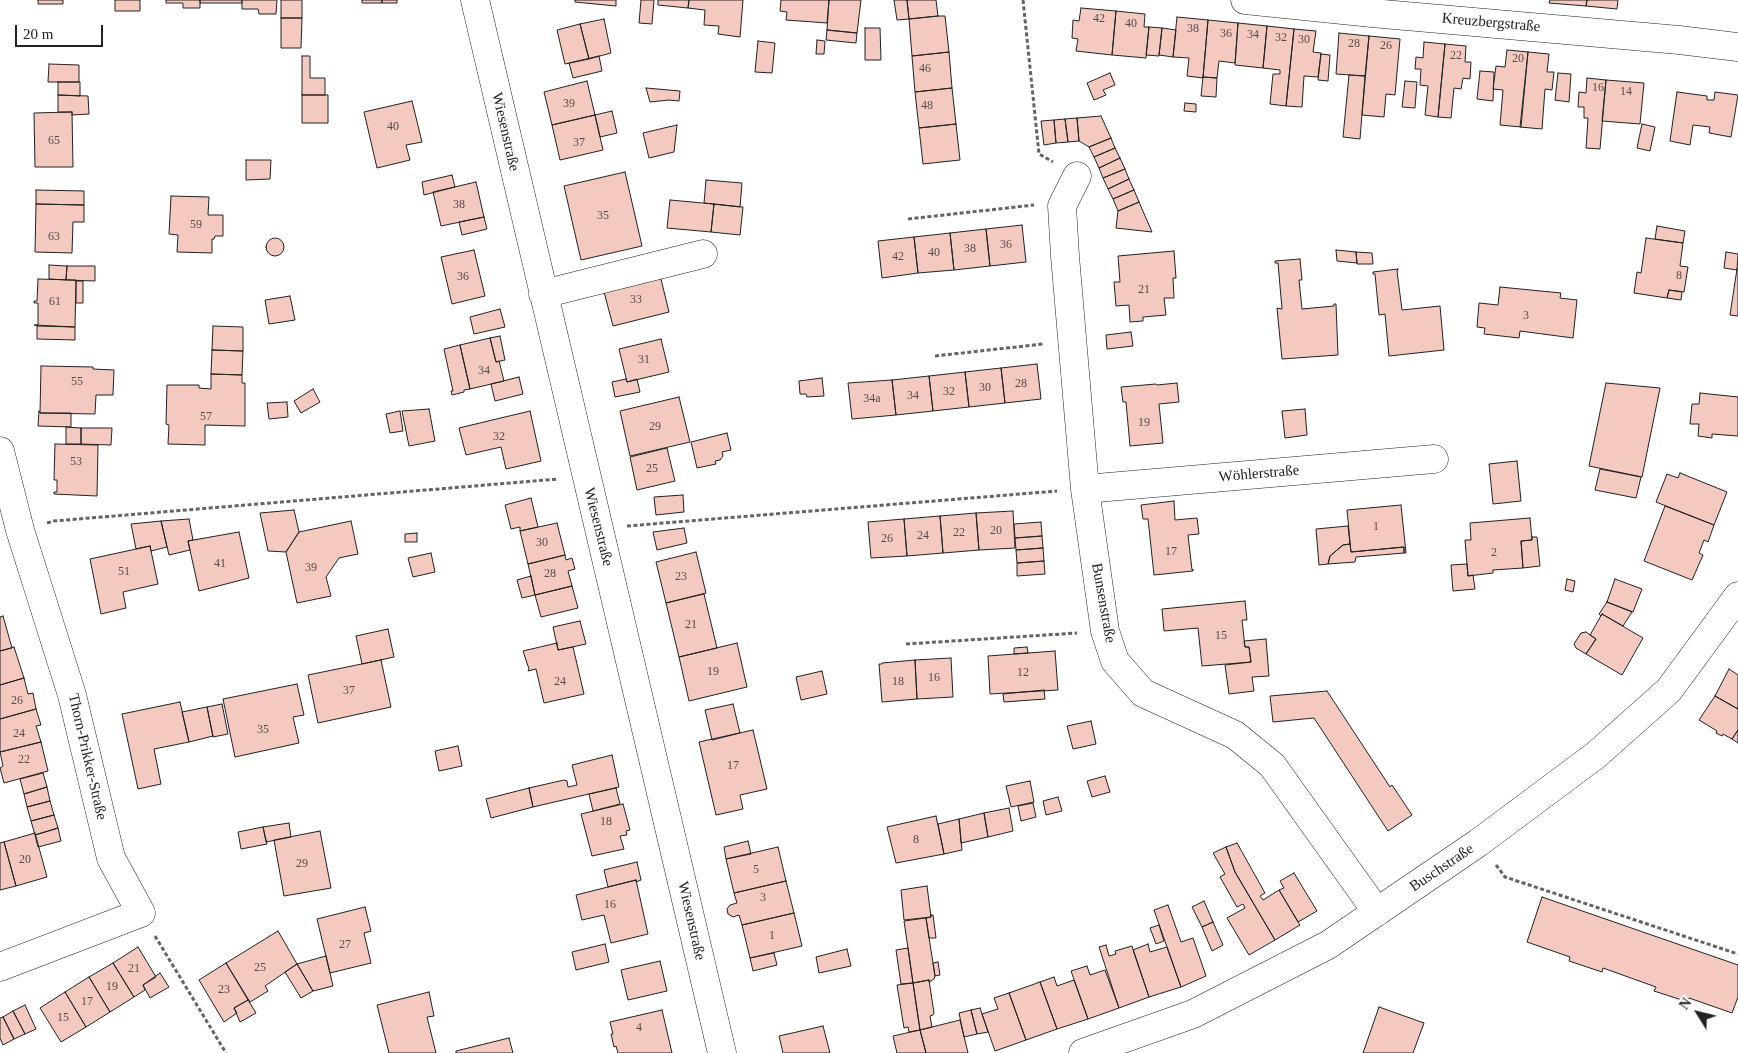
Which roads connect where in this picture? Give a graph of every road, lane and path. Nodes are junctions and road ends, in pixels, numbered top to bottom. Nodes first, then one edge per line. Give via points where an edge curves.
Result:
1 (474, 0) edge
2 (1023, 0) edge
3 (1245, 0) edge
4 (1373, 6) edge
5 (1738, 46) edge
6 (1077, 176) joint
7 (1062, 206) junction
8 (908, 219) dead end
9 (703, 254) dead end
10 (543, 294) junction
11 (1072, 341) junction
12 (934, 356) dead end
13 (0, 451) edge
14 (1434, 458) dead end
15 (586, 477) junction
16 (1085, 489) junction
17 (599, 528) junction
18 (10, 534) edge
19 (1738, 596) edge
20 (1105, 631) junction
21 (906, 644) dead end
22 (1478, 843) junction
23 (1377, 912) junction
24 (141, 913) junction
25 (1738, 954) edge
26 (0, 967) edge
27 (226, 1053) edge
28 (722, 1053) edge
29 (1083, 1053) edge

1 - 10 street, Wiesenstraße
2 - 6 path via 1039,154
3 - 4 street, Kreuzbergstraße
4 - 5 street, Kreuzbergstraße
6 - 7 street
7 - 8 path via 1039,205
7 - 11 street, Bunsenstraße
9 - 10 street
10 - 15 street, Wiesenstraße
11 - 12 path
11 - 16 street, Bunsenstraße
13 - 18 street, Thorn-Prikker-Straße
14 - 16 street, Wöhlerstraße
15 - 17 street, Wiesenstraße
15 - 18 path via 54,521
16 - 17 path
16 - 20 street, Bunsenstraße
17 - 28 street, Wiesenstraße
18 - 24 street, Thorn-Prikker-Straße via 72,695 111,858
19 - 22 street, Buschstraße via 1669,690 1596,755
20 - 21 path
20 - 23 street, Bunsenstraße via 1115,661 1143,693 1235,735 1272,764
22 - 23 street, Buschstraße
22 - 25 path via 1505,876
23 - 29 street, Buschstraße via 1328,945 1193,1014
24 - 26 street
24 - 27 path

